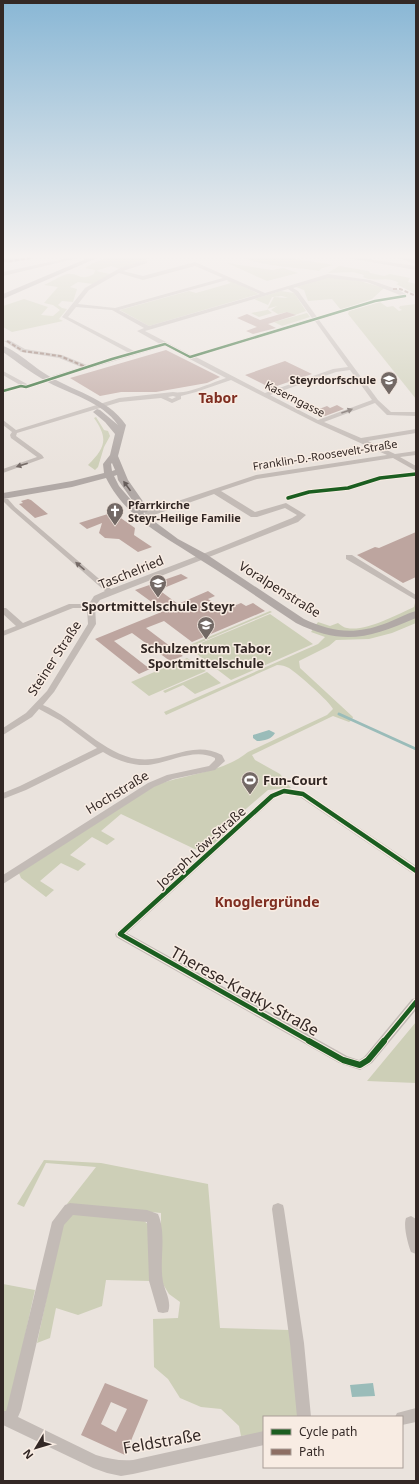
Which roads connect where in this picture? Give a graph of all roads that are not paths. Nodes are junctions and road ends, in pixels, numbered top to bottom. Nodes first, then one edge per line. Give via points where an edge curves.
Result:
1 (83, 327) edge
2 (289, 327) edge
3 (322, 327) edge
4 (148, 328) edge
5 (5, 344) edge
6 (165, 344) junction
7 (133, 353) junction
8 (190, 357) junction
9 (86, 368) junction
10 (352, 368) junction
11 (3, 373) edge
12 (50, 377) junction
13 (231, 378) junction
14 (60, 386) junction
15 (3, 391) edge
16 (264, 394) junction
17 (376, 401) junction
18 (100, 405) junction
19 (91, 408) junction
20 (416, 414) edge
21 (318, 422) junction
22 (5, 424) edge
23 (416, 431) edge
24 (15, 432) junction
25 (119, 433) junction
26 (361, 440) junction
27 (416, 453) edge
28 (114, 456) junction
29 (395, 456) junction
30 (416, 469) edge
31 (3, 471) edge
32 (118, 472) junction
33 (107, 473) junction
34 (72, 484) junction
35 (54, 486) junction
36 (115, 487) junction
37 (215, 491) junction
38 (4, 499) edge
39 (148, 514) junction
40 (190, 548) junction
41 (202, 556) junction
42 (349, 557) dead end
43 (110, 592) junction
44 (416, 598) edge
45 (91, 606) junction
46 (3, 610) edge
47 (416, 614) edge
48 (22, 627) junction
49 (3, 634) edge
50 (38, 706) junction
51 (3, 732) edge
52 (102, 749) junction
53 (3, 796) edge
54 (416, 871) edge
55 (3, 880) edge
56 (120, 934) joint
57 (416, 1002) edge
58 (278, 1209) dead end
59 (411, 1222) dead end
60 (416, 1248) edge
61 (163, 1307) dead end
62 (416, 1415) edge
63 (304, 1416) edge
64 (403, 1418) edge
65 (6, 1419) edge
66 (263, 1438) edge

1 - 7 street
2 - 8 street
3 - 10 street
4 - 6 street, Kaserngasse via 140,331
5 - 9 street via 23,351 60,356
5 - 12 main road
6 - 7 street
6 - 8 street, Kaserngasse
7 - 9 street
8 - 13 street, Kaserngasse
9 - 12 street
10 - 16 street via 334,370
10 - 17 street
11 - 15 street via 25,385
12 - 14 main road
13 - 16 street, Kaserngasse
13 - 18 street via 177,396 127,398
14 - 18 main road
14 - 19 main road
16 - 21 street, Kaserngasse
17 - 20 street via 389,414
21 -> 17 street
18 - 19 street
18 - 25 main road via 120,421 122,425
19 - 24 street
19 - 25 main road via 106,418
21 - 26 street, Kaserngasse
22 - 24 street
23 - 26 street
24 -> 31 street via 13,436 41,458
25 - 28 main road
26 - 29 street, Kaserngasse
27 - 29 street, Franklin-D.-Roosevelt-Straße
28 - 32 main road
28 - 33 main road via 107,464
29 - 30 street, Kaserngasse
29 - 37 street, Franklin-D.-Roosevelt-Straße via 269,474
32 - 33 main road
39 -> 32 main road
33 - 34 main road
33 - 35 main road via 82,476
33 - 36 main road
34 - 35 main road
34 - 36 main road via 99,482
35 - 38 main road via 30,495
36 - 40 main road via 144,519 175,541
37 - 39 street, Franklin-D.-Roosevelt-Straße
37 - 41 street, Taschelried via 255,516 286,504 302,515
43 -> 38 street
39 - 40 main road
40 - 41 main road
41 - 43 street, Taschelried
41 - 47 main road, Voralpenstraße via 308,626 328,632 351,635 368,633
42 - 44 street
43 - 45 street, Taschelried via 97,598
45 - 48 street, Taschelried via 72,606
45 - 50 street, Steiner Straße via 92,624
46 - 48 street
48 - 49 street, Taschelried
50 - 51 street, Steiner Straße via 22,721
50 - 52 street, Hochstraße via 82,731
52 - 53 street
52 - 55 street, Hochstraße via 118,758 141,762 201,752 212,752 220,758 212,768 170,777 151,785
54 - 56 street, Joseph-Löw-Straße via 303,794 284,790 272,796
56 - 57 street, Therese-Kratky-Straße via 343,1060 360,1065 368,1060
58 - 63 street via 297,1343
59 - 60 street
61 - 65 street via 156,1281 153,1218 70,1209 58,1222 14,1410
62 - 64 street
65 - 66 street, Feldstraße via 93,1461 121,1468 194,1455

